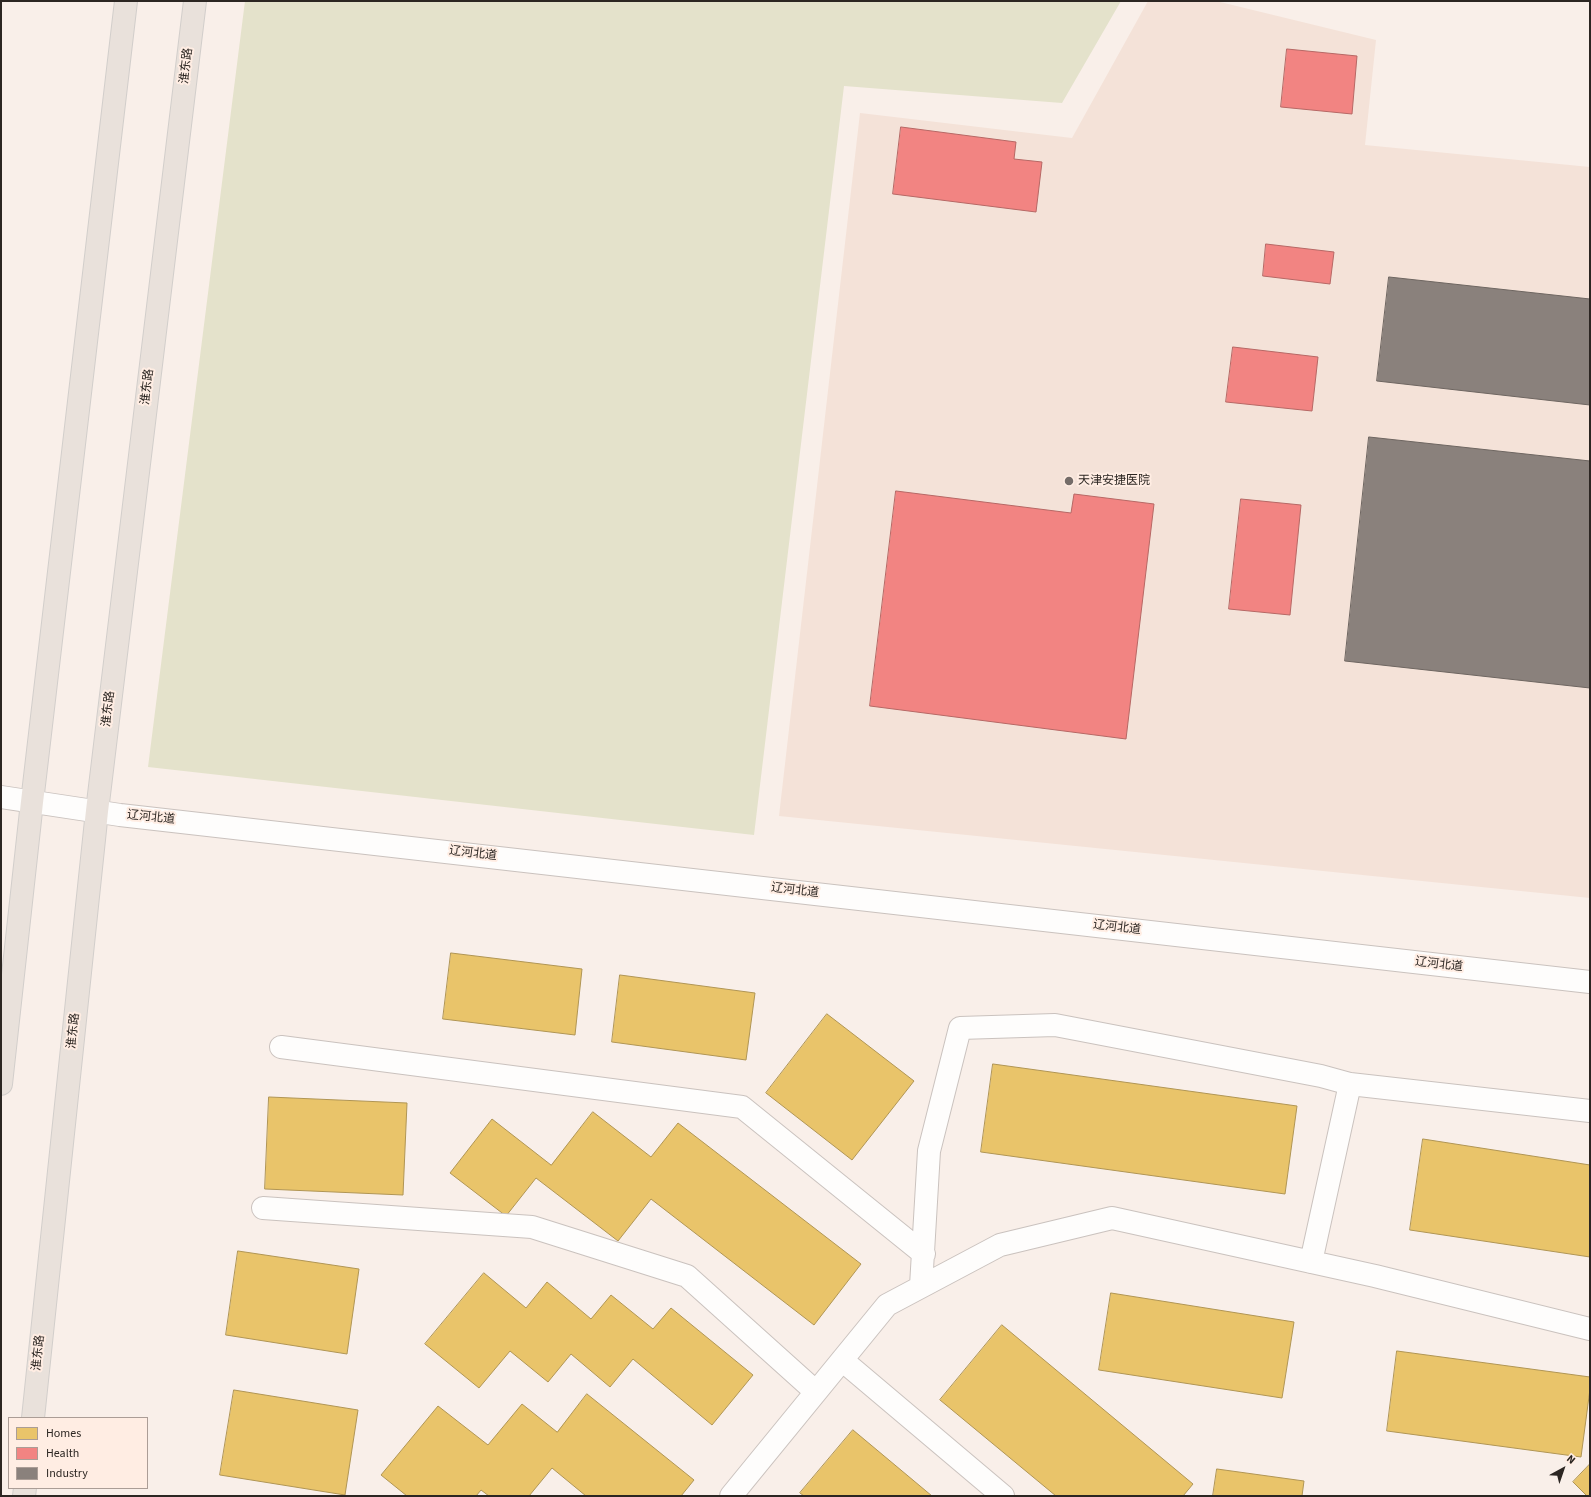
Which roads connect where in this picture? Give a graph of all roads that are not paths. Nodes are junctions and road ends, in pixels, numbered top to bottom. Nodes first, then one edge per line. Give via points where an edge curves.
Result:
1 (126, 1) edge
2 (195, 1) edge
3 (1, 797) edge
4 (32, 802) junction
5 (97, 811) junction
6 (1590, 982) edge
7 (281, 1047) dead end
8 (1, 1084) edge
9 (1350, 1084) junction
10 (1590, 1111) edge
11 (263, 1208) dead end
12 (924, 1254) junction
13 (1311, 1262) junction
14 (922, 1286) junction
15 (1590, 1329) edge
16 (842, 1360) junction
17 (816, 1392) junction
18 (33, 1417) edge
19 (731, 1496) edge
20 (1003, 1496) edge

1 - 4 main road
2 - 5 main road, 淮东路
3 - 4 street, 辽河北道
4 - 5 street, 辽河北道
4 - 8 main road
5 - 6 street, 辽河北道
5 - 18 main road, 淮东路
7 - 12 street via 742,1107
9 - 10 street
9 - 12 street via 1321,1076 1055,1025 960,1028 929,1151
9 - 13 street
11 - 17 street via 532,1227 688,1276
12 - 14 street
13 - 14 street via 1112,1218 1000,1245
13 - 15 street
14 - 16 street via 887,1304
16 - 17 street
16 - 20 street
17 - 19 street

